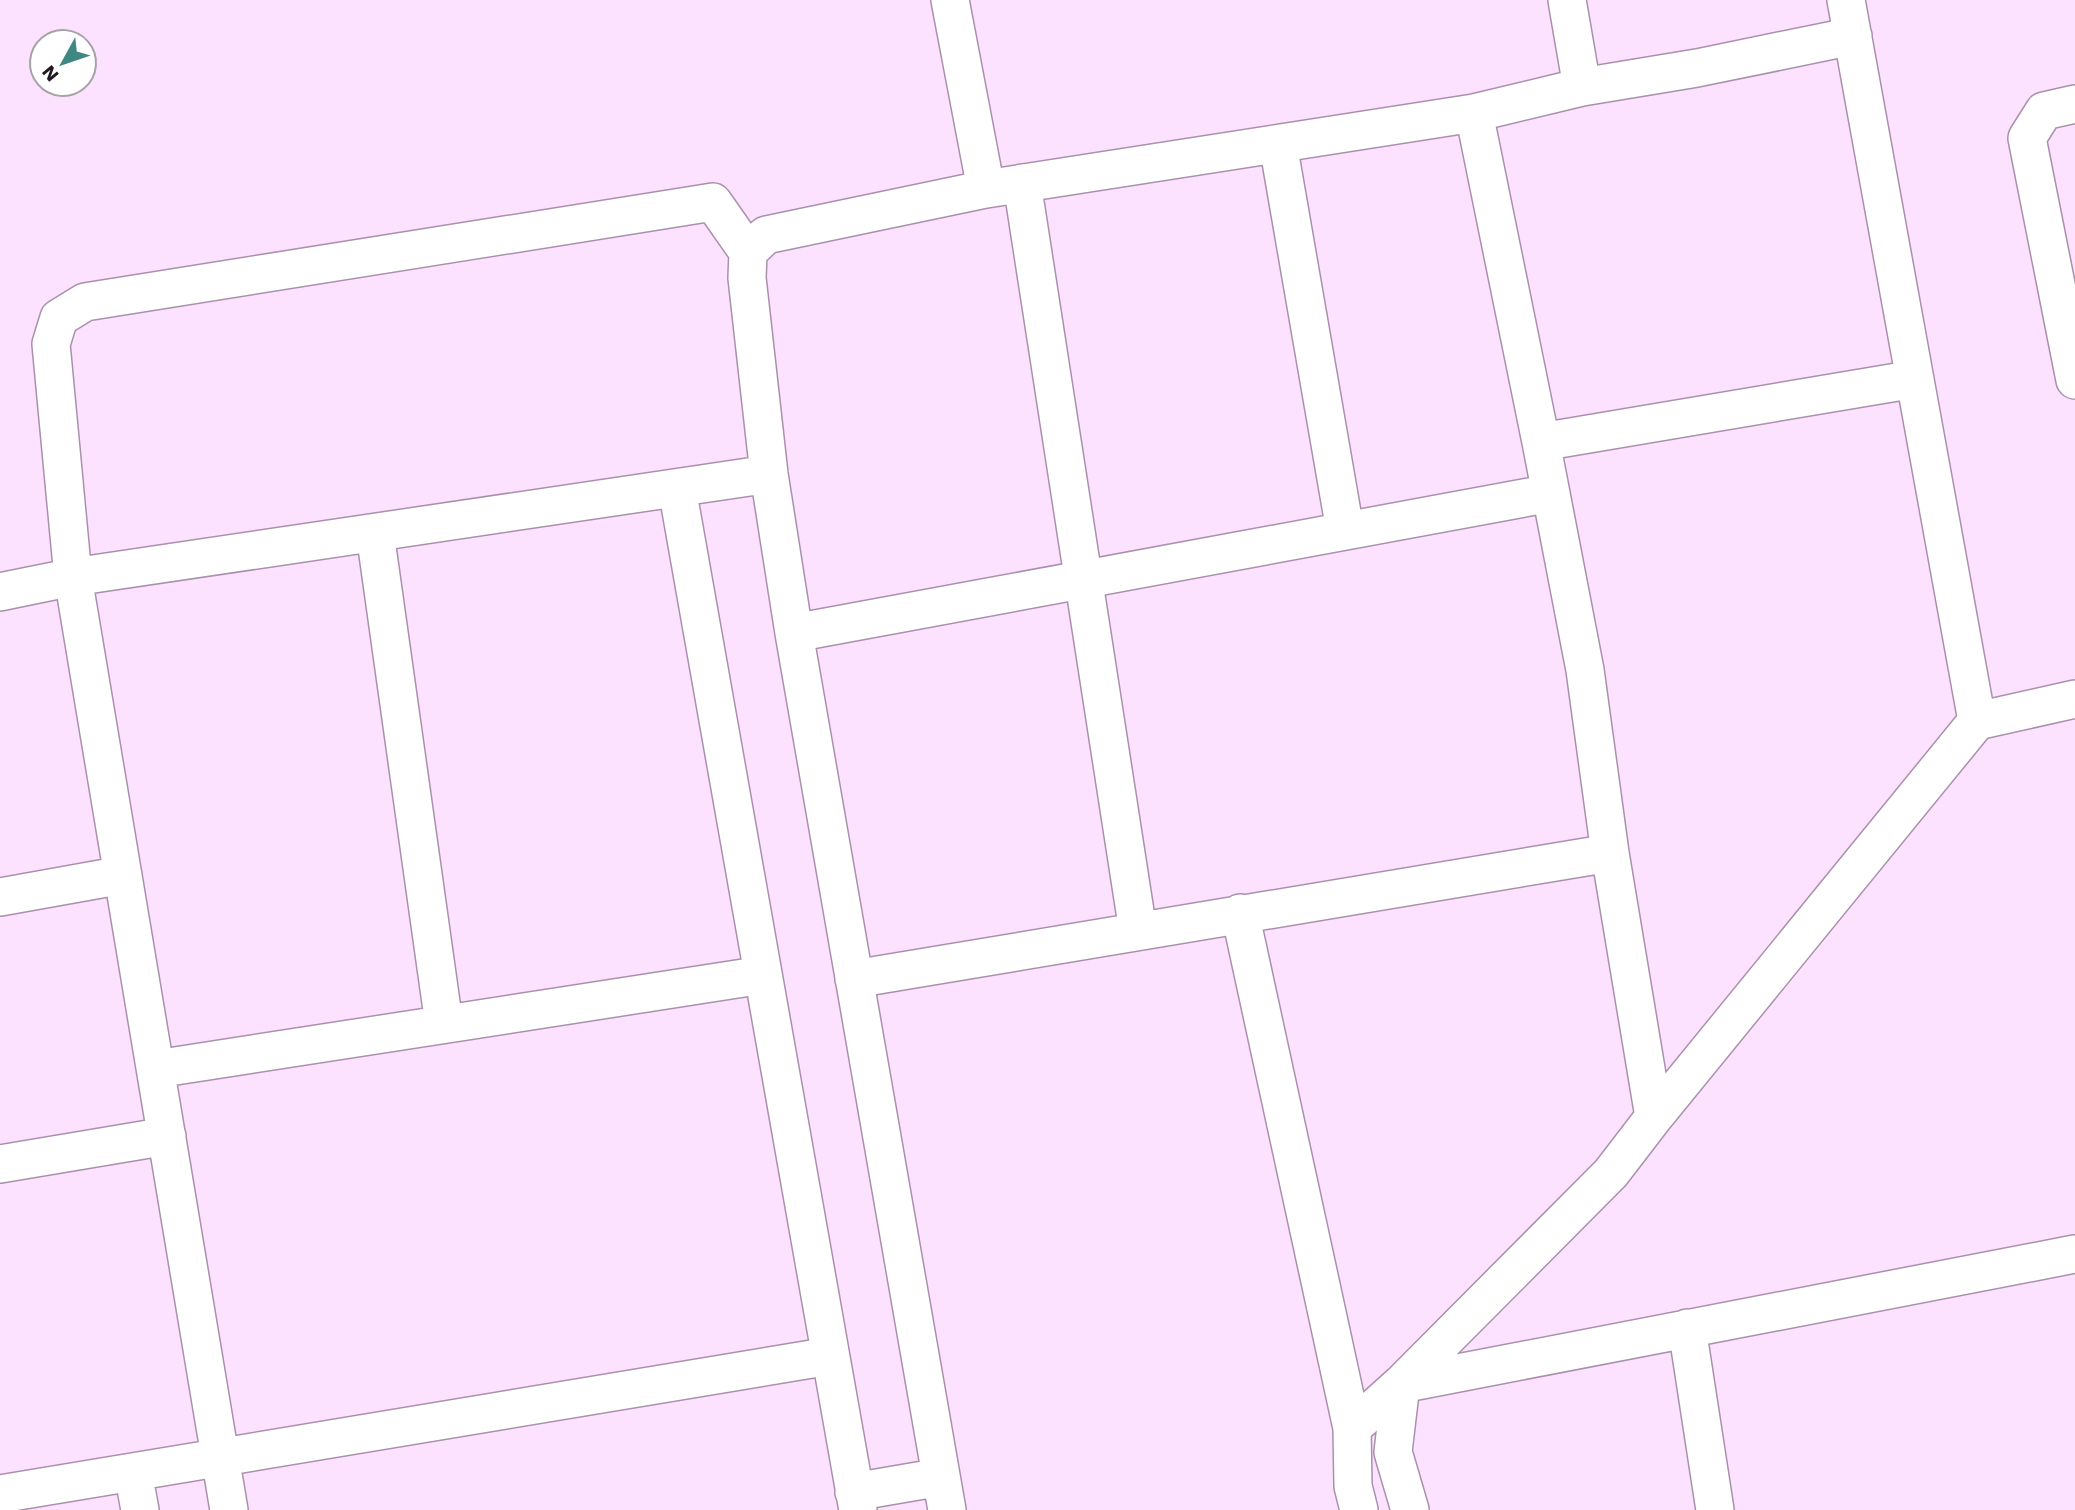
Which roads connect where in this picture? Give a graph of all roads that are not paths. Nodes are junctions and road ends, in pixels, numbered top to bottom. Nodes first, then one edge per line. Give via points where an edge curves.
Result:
1 (950, 0) edge
2 (1567, 0) edge
3 (1846, 0) edge
4 (1853, 36) junction
5 (1582, 87) junction
6 (2075, 104) edge
7 (1474, 113) junction
8 (1278, 144) junction
9 (1022, 183) junction
10 (986, 189) junction
11 (748, 252) junction
12 (1915, 379) junction
13 (2075, 380) edge
14 (1541, 442) junction
15 (769, 474) junction
16 (677, 488) junction
17 (1551, 493) junction
18 (1345, 530) junction
19 (375, 533) junction
20 (73, 578) junction
21 (1083, 579) junction
22 (0, 592) edge
23 (794, 632) junction
24 (2075, 699) edge
25 (1976, 721) junction
26 (1609, 853) junction
27 (123, 875) junction
28 (0, 897) edge
29 (1240, 913) junction
30 (1138, 931) junction
31 (763, 975) junction
32 (855, 979) junction
33 (444, 1024) junction
34 (156, 1069) junction
35 (1654, 1117) junction
36 (167, 1136) junction
37 (0, 1164) edge
38 (2074, 1257) edge
39 (1687, 1328) junction
40 (830, 1356) junction
41 (1401, 1384) junction
42 (1352, 1428) junction
43 (220, 1457) junction
44 (133, 1472) junction
45 (0, 1494) edge
46 (944, 1494) edge
47 (856, 1501) edge
48 (140, 1510) edge
49 (229, 1510) edge
50 (1359, 1510) edge
51 (1410, 1510) edge
52 (1715, 1510) edge

1 - 10 street
2 - 5 street
3 - 4 street
4 - 5 street
4 - 12 street
5 - 7 street
6 - 13 street via 2044,111 2027,138
7 - 8 street
7 - 14 street
8 - 9 street
8 - 18 street
9 - 10 street
9 - 21 street
10 - 11 street via 766,235
11 - 15 street
11 - 20 street via 713,202 85,302 59,318 51,344
12 - 14 street
12 - 25 street
14 - 17 street
15 - 16 street
15 - 23 street
16 - 19 street
16 - 31 street
17 - 18 street
17 - 26 street via 1585,670
18 - 21 street
19 - 20 street
19 - 33 street
20 - 22 street
20 - 27 street
21 - 23 street
21 - 30 street
23 - 32 street
24 - 25 street
25 - 35 street
26 - 29 street
26 - 35 street
27 - 28 street
27 - 34 street
29 - 30 street
29 - 42 street
30 - 32 street
31 - 33 street
31 - 40 street
32 - 46 street
33 - 34 street
34 - 36 street
35 - 41 street via 1611,1173
36 - 37 street
36 - 43 street
38 - 39 street
39 - 41 street
39 - 52 street
40 - 43 street
40 - 47 street
41 - 42 street
41 - 51 street via 1393,1452
42 - 50 street via 1353,1486
43 - 44 street
43 - 49 street
44 - 45 street
44 - 48 street
46 - 47 street

